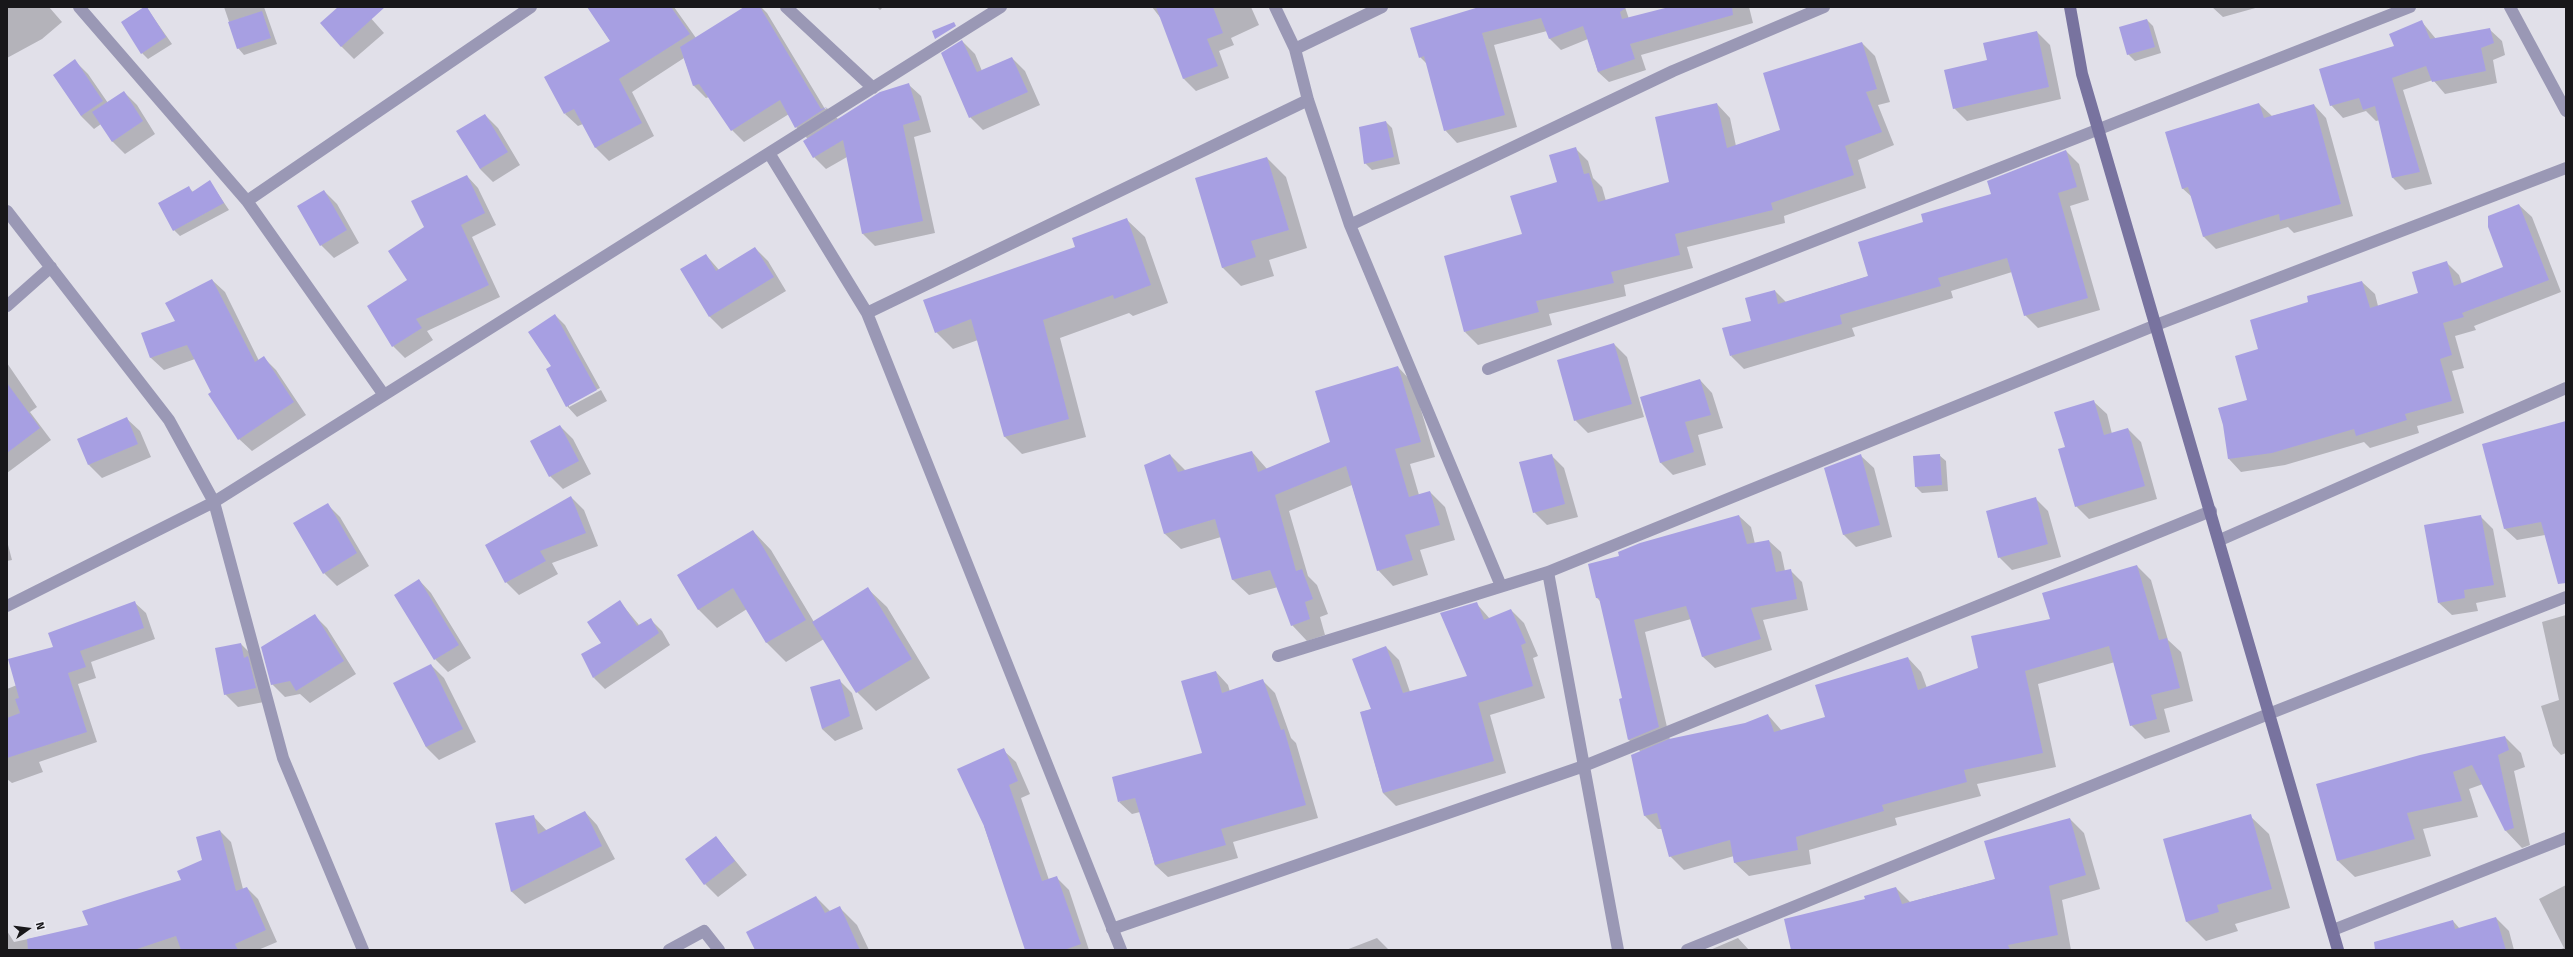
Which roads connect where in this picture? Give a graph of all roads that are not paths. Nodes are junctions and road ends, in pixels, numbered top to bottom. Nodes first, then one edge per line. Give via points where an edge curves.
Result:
1 (79, 7) edge
2 (531, 7) edge
3 (786, 7) edge
4 (1001, 7) edge
5 (1275, 7) edge
6 (1382, 7) edge
7 (1824, 7) edge
8 (2070, 7) edge
9 (2410, 7) edge
10 (2510, 7) edge
11 (1295, 49) junction
12 (873, 88) junction
13 (1308, 100) junction
14 (2566, 111) edge
15 (2098, 128) junction
16 (769, 153) junction
17 (2566, 168) edge
18 (247, 201) junction
19 (7, 210) edge
20 (1350, 224) junction
21 (51, 267) junction
22 (7, 306) edge
23 (867, 312) junction
24 (2156, 325) junction
25 (1488, 369) dead end
26 (2566, 388) edge
27 (384, 395) junction
28 (214, 502) junction
29 (2211, 511) junction
30 (2220, 540) junction
31 (1548, 572) junction
32 (1501, 586) junction
33 (2566, 596) edge
34 (7, 606) edge
35 (1278, 656) dead end
36 (2271, 713) junction
37 (1584, 766) junction
38 (2566, 838) edge
39 (1112, 929) junction
40 (2332, 930) junction
41 (358, 948) edge
42 (670, 950) edge
43 (719, 950) edge
44 (1121, 950) edge
45 (1618, 950) edge
46 (1687, 950) edge
47 (2338, 950) edge

1 - 18 street
2 - 18 street
3 - 12 street
4 - 12 street
5 - 11 street
6 - 11 street
7 - 20 street via 1673,71
8 - 15 street via 2082,74
9 - 15 street
10 - 14 street
11 - 13 street
12 - 16 street
13 - 20 street
13 - 23 street
15 - 24 street
15 - 25 street
16 - 23 street
16 - 27 street
17 - 24 street
18 - 27 street
19 - 21 street
20 - 32 street
21 - 22 street
21 - 28 street via 169,420
23 - 39 street
24 - 29 street
24 - 31 street
26 - 30 street
27 - 28 street
28 - 34 street
28 - 41 street via 283,758
29 - 30 street
29 - 37 street
30 - 36 street
31 - 32 street
31 - 37 street
32 - 35 street
33 - 36 street
36 - 40 street
36 - 46 street
37 - 39 street
37 - 45 street
38 - 40 street
39 - 44 street
40 - 47 street
42 - 43 street via 704,931

